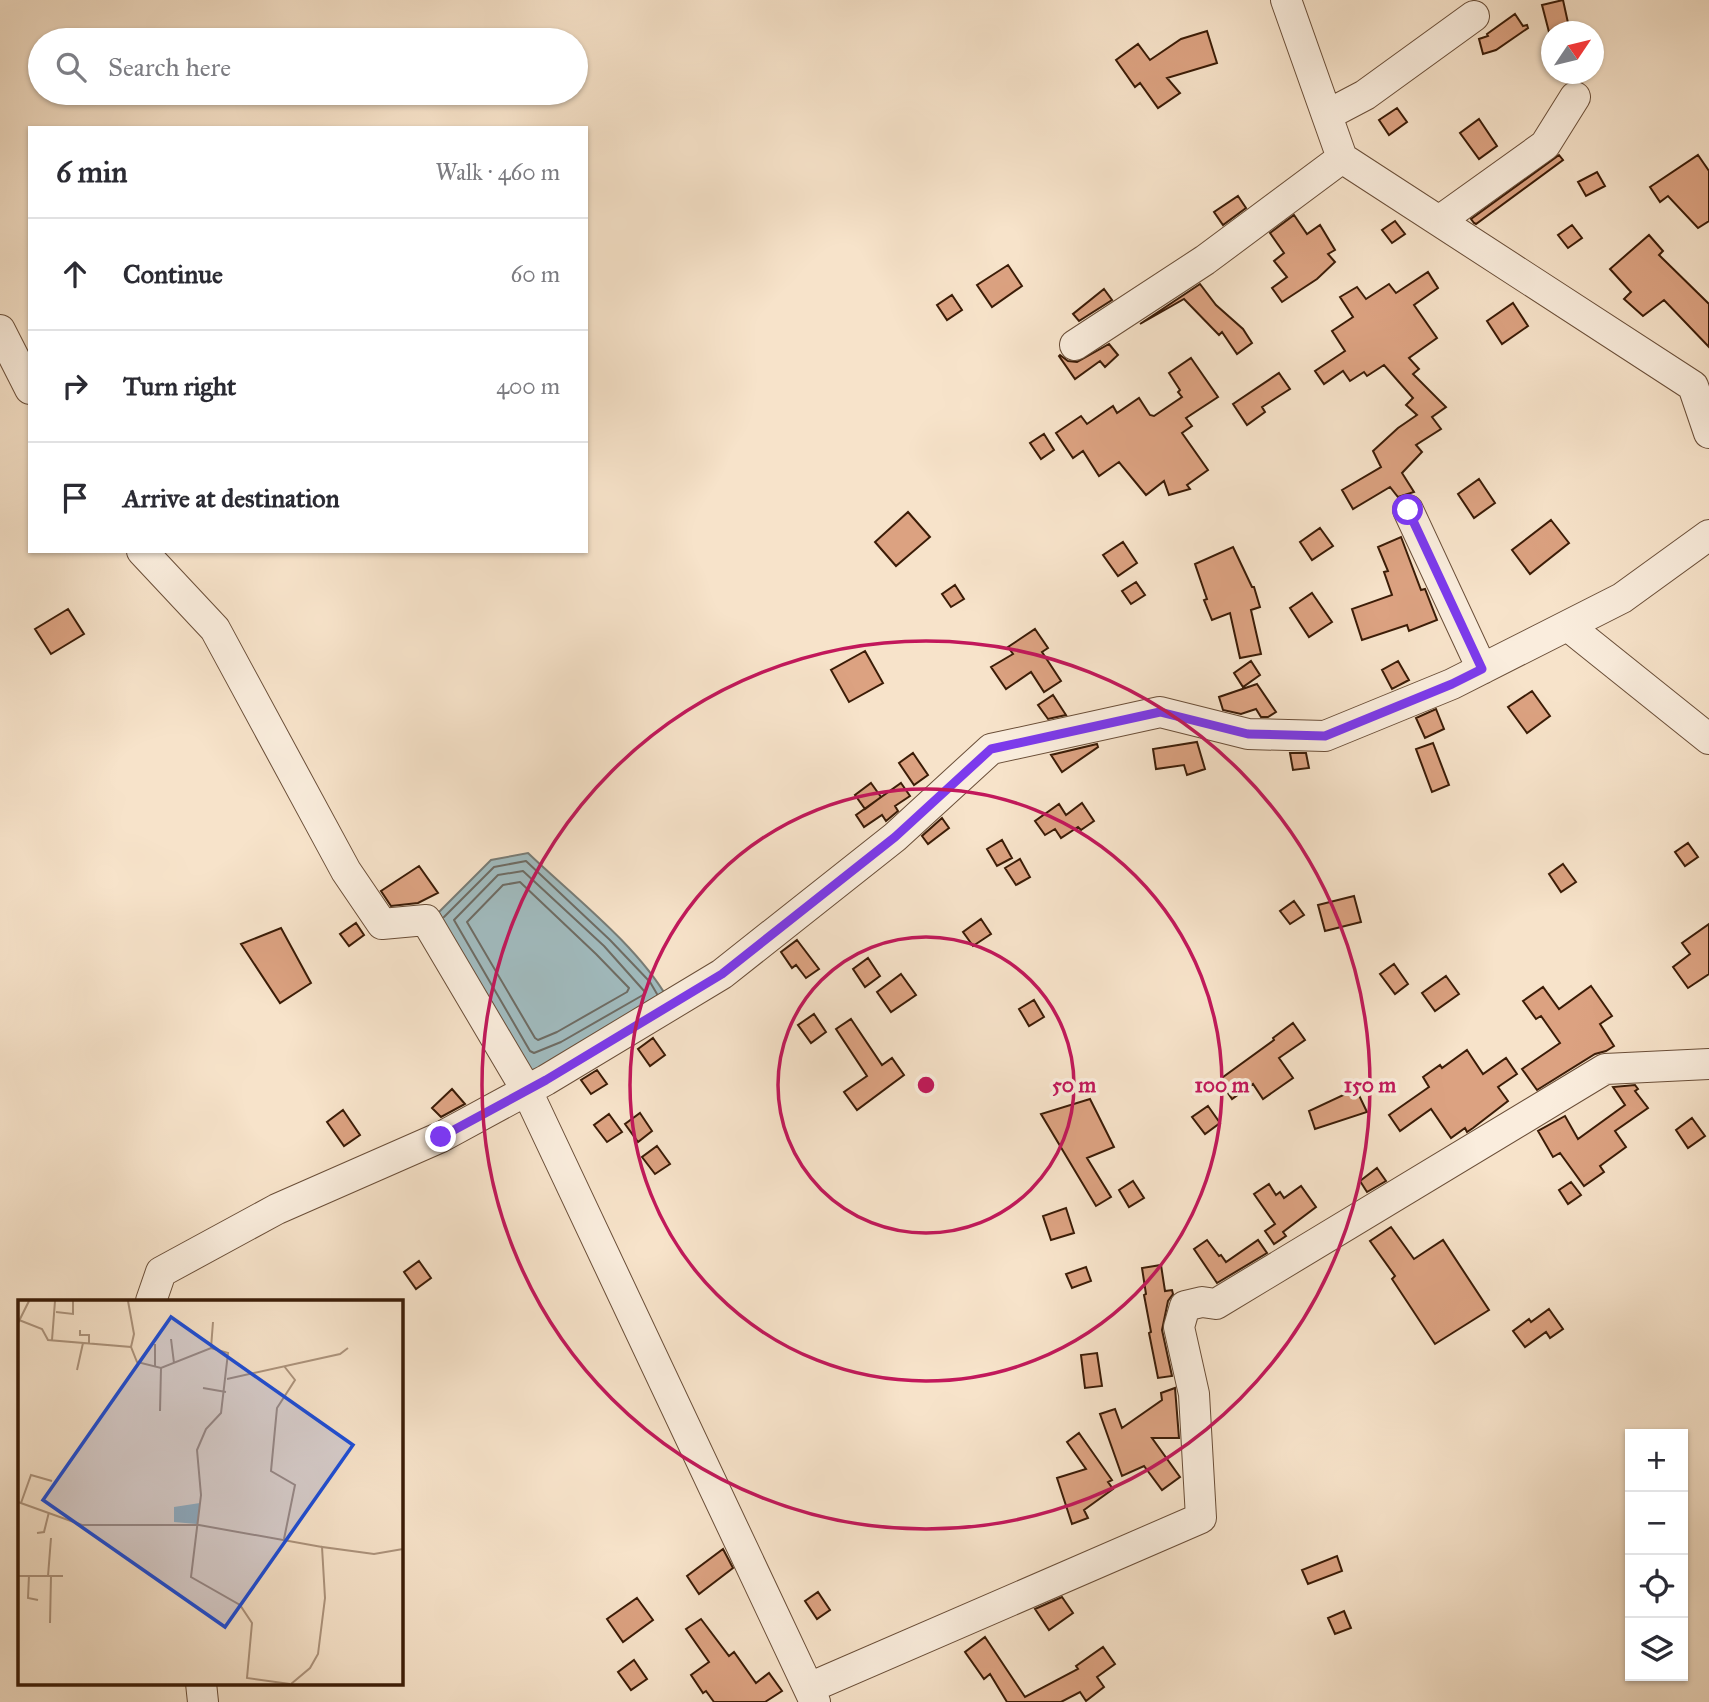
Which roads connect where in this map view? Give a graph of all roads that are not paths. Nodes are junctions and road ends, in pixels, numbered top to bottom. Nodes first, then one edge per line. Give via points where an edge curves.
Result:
1 (1286, 0) edge
2 (1474, 16) dead end
3 (1575, 97) dead end
4 (1327, 115) junction
5 (1342, 158) junction
6 (1439, 221) junction
7 (0, 330) edge
8 (1075, 345) dead end
9 (1701, 382) edge
10 (28, 384) edge
11 (1709, 433) edge
12 (1408, 510) dead end
13 (1709, 535) edge
14 (144, 553) edge
15 (1568, 626) junction
16 (1482, 669) junction
17 (1709, 739) edge
18 (1709, 1064) edge
19 (527, 1091) junction
20 (151, 1300) edge
21 (201, 1684) edge
22 (812, 1695) edge
23 (203, 1702) edge

1 - 4 street
2 - 4 street via 1365,95
3 - 6 street via 1545,145
4 - 5 street
5 - 6 street
5 - 8 street via 1205,260
6 - 9 street
7 - 10 street
9 - 11 street
12 - 16 street
13 - 15 street via 1622,598
14 - 19 street via 215,629 346,871 382,924 426,920
15 - 16 street
15 - 17 street
16 - 19 street via 1325,736 1248,734 1160,712 991,749 895,837 722,974
18 - 22 street via 1605,1069 1216,1304 1185,1306 1179,1327 1195,1394 1201,1518
19 - 20 street via 441,1137 277,1209 162,1272
19 - 22 street
21 - 23 street

